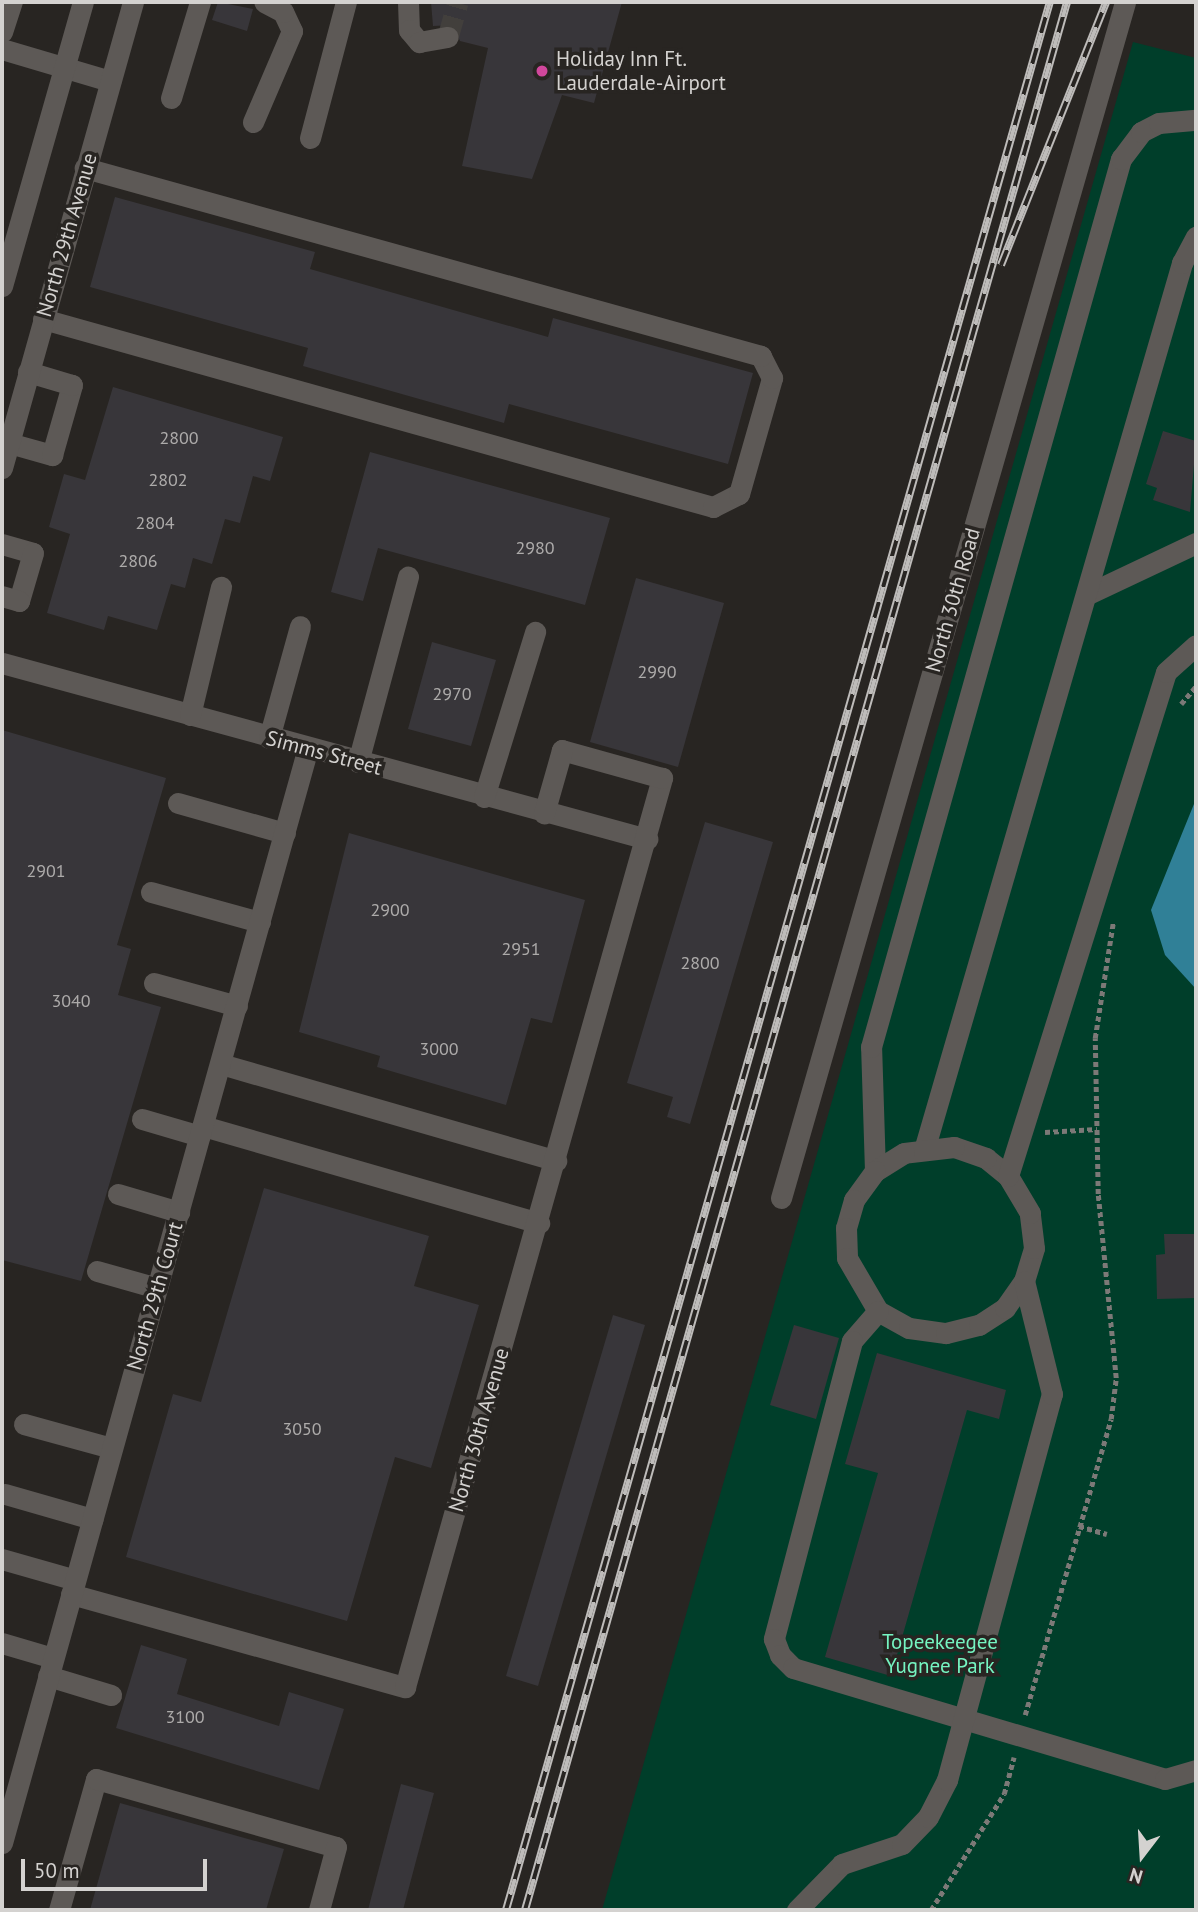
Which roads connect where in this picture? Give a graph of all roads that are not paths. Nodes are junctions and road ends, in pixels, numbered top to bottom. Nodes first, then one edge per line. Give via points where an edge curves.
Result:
1 (12, 2) edge
2 (83, 2) edge
3 (132, 2) edge
4 (200, 2) edge
5 (264, 2) edge
6 (346, 2) edge
7 (408, 2) edge
8 (1125, 2) edge
9 (2, 32) edge
10 (448, 37) dead end
11 (2, 49) edge
12 (64, 66) junction
13 (110, 81) junction
14 (171, 98) dead end
15 (1196, 120) edge
16 (253, 122) dead end
17 (310, 138) dead end
18 (85, 168) junction
19 (1196, 237) edge
20 (5, 260) edge
21 (2, 286) edge
22 (43, 319) junction
23 (28, 372) junction
24 (9, 443) junction
25 (2, 468) edge
26 (1196, 543) edge
27 (2, 544) edge
28 (408, 577) dead end
29 (221, 587) dead end
30 (1086, 595) junction
31 (2, 596) edge
32 (300, 626) dead end
33 (535, 632) dead end
34 (1196, 645) edge
35 (2, 663) edge
36 (190, 715) junction
37 (269, 738) junction
38 (308, 748) junction
39 (358, 762) junction
40 (484, 797) junction
41 (178, 803) dead end
42 (544, 814) junction
43 (285, 833) junction
44 (647, 839) junction
45 (150, 892) dead end
46 (260, 922) junction
47 (154, 984) dead end
48 (237, 1006) junction
49 (221, 1064) junction
50 (142, 1119) dead end
51 (202, 1131) junction
52 (925, 1150) junction
53 (556, 1161) junction
54 (875, 1171) junction
55 (1008, 1176) junction
56 (118, 1194) dead end
57 (781, 1198) dead end
58 (179, 1212) junction
59 (539, 1223) junction
60 (97, 1271) dead end
61 (1024, 1281) junction
62 (157, 1288) junction
63 (878, 1311) junction
64 (24, 1424) dead end
65 (112, 1448) junction
66 (5, 1494) dead end
67 (92, 1519) junction
68 (2, 1559) edge
69 (73, 1587) junction
70 (2, 1643) edge
71 (51, 1667) junction
72 (111, 1695) dead end
73 (964, 1717) junction
74 (1196, 1770) edge
75 (2, 1843) edge
76 (59, 1910) edge
77 (319, 1910) edge
78 (797, 1910) edge

1 - 9 street
2 - 12 street
3 - 13 street, North 29th Avenue
4 - 14 street
5 - 16 street via 284,12 292,32
6 - 17 street
7 - 10 street via 409,30 419,42
8 - 57 street, North 30th Road
11 - 12 street
12 - 13 street
12 - 20 street
13 - 18 street, North 29th Avenue
15 - 54 street via 1159,122 1141,132 1121,159 871,1047
18 - 22 street, North 29th Avenue
18 - 22 street via 761,356 772,378 739,494 713,507
19 - 30 street via 1182,263
20 - 21 street
22 - 23 street, North 29th Avenue
23 - 24 street, North 29th Avenue
23 - 24 street via 72,385 52,455
24 - 25 street, North 29th Avenue
26 - 30 street
27 - 31 street via 33,553 19,601
28 - 39 street
29 - 36 street
30 - 52 street
32 - 37 street
33 - 40 street
34 - 55 street via 1166,672
35 - 36 street, Simms Street
36 - 37 street, Simms Street
37 - 38 street, Simms Street
38 - 39 street, Simms Street
38 - 43 street, North 29th Court
39 - 40 street, Simms Street
40 - 42 street, Simms Street
41 - 43 street
42 - 44 street, Simms Street
42 - 44 street, North 30th Avenue via 562,750 663,778
43 - 46 street, North 29th Court
44 - 53 street, North 30th Avenue
45 - 46 street
46 - 48 street, North 29th Court
47 - 48 street
48 - 49 street, North 29th Court
49 - 51 street, North 29th Court
49 - 53 street
50 - 51 street
51 - 58 street, North 29th Court
51 - 59 street
52 - 54 street via 904,1153
52 - 55 street via 954,1147 986,1158
53 - 59 street, North 30th Avenue
54 - 63 street via 854,1200 846,1228 847,1258
55 - 61 street via 1030,1213 1034,1248
56 - 58 street
58 - 62 street, North 29th Court
59 - 69 street, North 30th Avenue via 405,1687
60 - 62 street
61 - 63 street via 1005,1308 979,1325 946,1334 909,1328
61 - 73 street via 1052,1394
62 - 65 street, North 29th Court
63 - 73 street via 852,1341 774,1639 793,1668
64 - 65 street
65 - 67 street, North 29th Court
66 - 67 street
67 - 69 street, North 29th Court
68 - 69 street
69 - 71 street, North 29th Court
70 - 71 street
71 - 72 street
71 - 75 street, North 29th Court
73 - 74 street via 1165,1779
73 - 78 street via 947,1780 928,1817 902,1844 842,1864
76 - 77 street via 96,1779 336,1847

